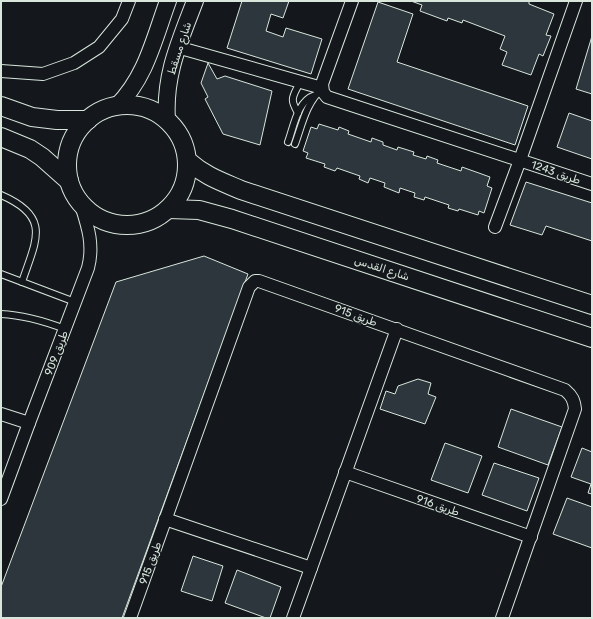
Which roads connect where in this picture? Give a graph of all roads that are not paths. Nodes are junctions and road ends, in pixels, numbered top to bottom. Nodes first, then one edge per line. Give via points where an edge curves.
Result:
1 (129, 1) edge
2 (168, 1) edge
3 (195, 1) edge
4 (352, 1) edge
5 (576, 1) edge
6 (177, 47) junction
7 (1, 72) edge
8 (300, 82) junction
9 (319, 92) junction
10 (1, 106) edge
11 (117, 106) junction
12 (298, 113) junction
13 (88, 120) junction
14 (167, 120) junction
15 (1, 137) edge
16 (288, 142) dead end
17 (295, 144) dead end
18 (520, 160) junction
19 (188, 161) junction
20 (69, 181) junction
21 (592, 184) edge
22 (1, 195) edge
23 (81, 205) junction
24 (169, 209) junction
25 (495, 227) dead end
26 (1, 274) edge
27 (22, 282) junction
28 (75, 302) junction
29 (592, 305) edge
30 (1, 314) edge
31 (65, 329) junction
32 (397, 329) junction
33 (592, 338) edge
34 (1, 414) edge
35 (29, 423) junction
36 (346, 472) junction
37 (1, 499) edge
38 (165, 519) junction
39 (531, 537) junction
40 (311, 568) junction
41 (130, 618) edge
42 (293, 618) edge
43 (502, 618) edge

1 - 7 street via 122,19 99,46 74,63 43,74
2 - 11 street via 144,67 132,88
3 - 6 street, شارع مسقط
4 - 9 street
5 - 18 street
6 - 8 street
6 - 14 street, شارع مسقط via 168,82
8 - 9 street
8 - 12 lane via 292,99
9 - 12 lane via 307,99
9 - 17 lane via 308,108
9 - 18 street, طريق 1243 via 330,99
10 - 13 main road via 32,117
11 - 13 main road via 106,109
11 - 14 main road via 144,107
12 - 16 lane
13 - 20 main road via 78,130 70,148 67,168
14 - 19 main road via 182,139
15 - 20 main road via 30,149
18 - 21 street, طريق 1243
18 - 25 street
19 - 24 main road via 186,179 180,195
19 - 29 main road via 209,177 241,190
20 - 23 main road
22 - 27 lane via 24,208 35,225 36,238
23 - 24 main road via 93,216 108,223 124,226 156,219
23 - 28 street, طريق 909 via 90,232 91,254
24 - 33 main road, شارع القدس via 200,210 232,219
26 - 27 lane
27 - 28 lane
28 - 31 street, طريق 909
30 - 31 lane via 41,320
31 - 35 street, طريق 909
32 - 36 street
32 - 38 street, طريق 915 via 264,282 255,281 251,284
32 - 39 street, طريق 915 via 565,390 571,395 575,409
34 - 35 street
35 - 37 street, طريق 909
36 - 39 street, طريق 916
36 - 40 street
38 - 40 street
38 - 41 street, طريق 915
39 - 43 street, طريق 915
40 - 42 street

